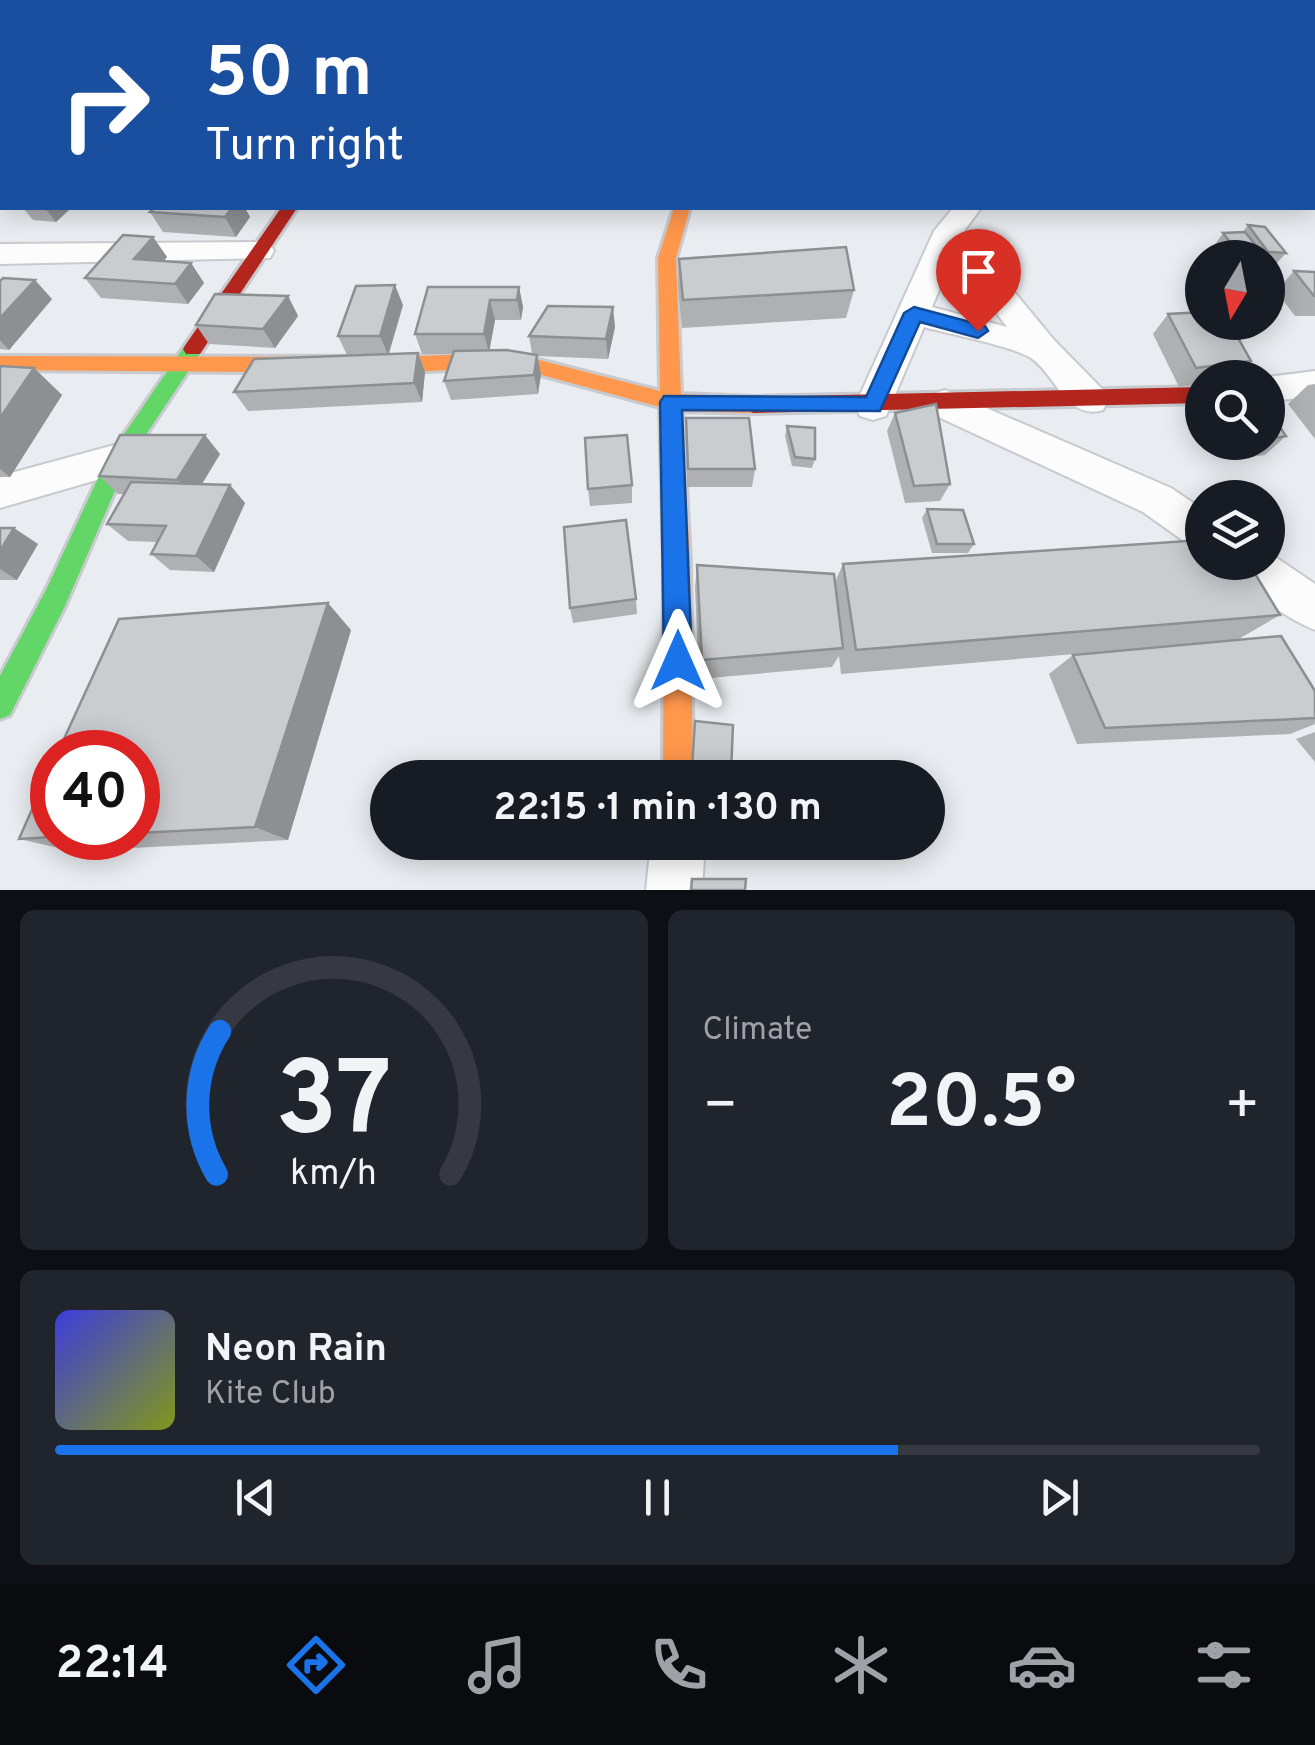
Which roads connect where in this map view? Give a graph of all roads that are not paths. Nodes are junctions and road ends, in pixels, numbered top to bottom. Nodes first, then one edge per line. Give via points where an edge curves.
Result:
1 (287, 210) edge
2 (681, 210) edge
3 (958, 219) edge
4 (259, 251) junction
5 (0, 254) edge
6 (914, 313) junction
7 (1042, 349) junction
8 (0, 364) edge
9 (181, 365) junction
10 (1315, 384) edge
11 (1285, 387) edge
12 (1185, 396) edge
13 (1090, 400) junction
14 (671, 402) junction
15 (945, 404) junction
16 (873, 406) junction
17 (118, 459) junction
18 (0, 492) edge
19 (1185, 519) edge
20 (1274, 580) edge
21 (1315, 609) edge
22 (0, 705) edge
23 (678, 760) edge
24 (676, 860) edge
25 (674, 890) edge

1 - 4 street
2 - 14 street via 668,258
3 - 6 street
3 - 7 street
4 - 5 street
4 - 9 street
6 - 7 street
6 - 16 street
7 - 13 street
8 - 9 street
9 - 14 street via 490,358
9 - 17 street
10 - 11 street
12 - 13 street
13 - 15 street
14 - 16 street
14 - 23 street
15 - 16 street
15 - 19 street via 1157,500
17 - 18 street
17 - 22 street
20 - 21 street
24 - 25 street

